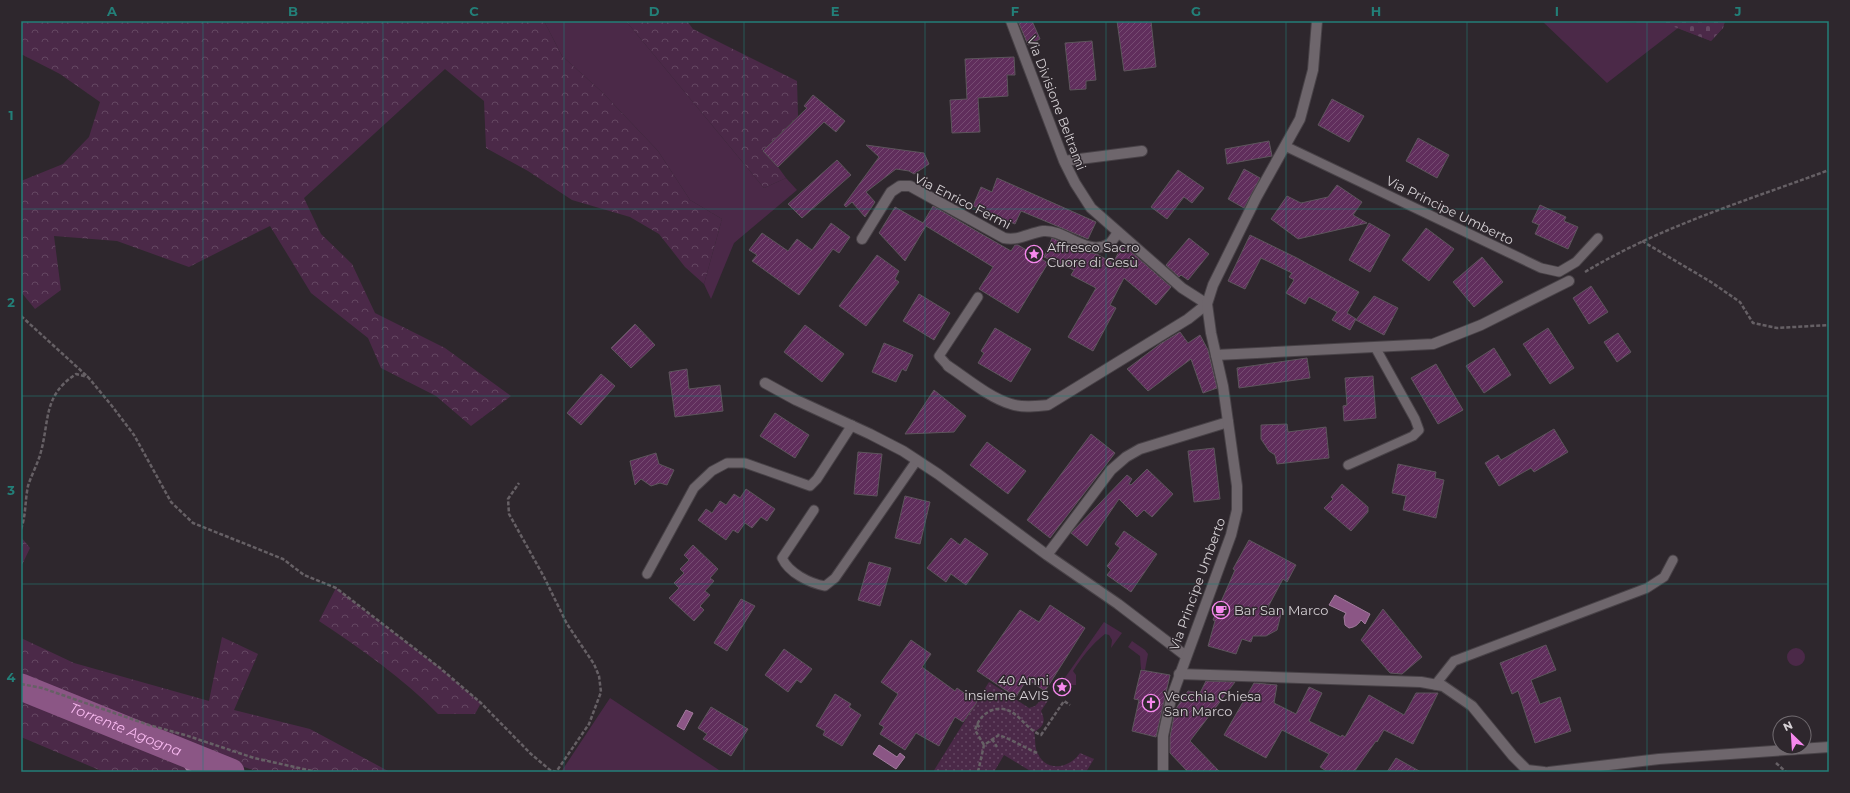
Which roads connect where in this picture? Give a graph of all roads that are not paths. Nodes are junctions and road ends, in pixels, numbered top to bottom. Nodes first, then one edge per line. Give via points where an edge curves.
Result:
1 (1011, 21) edge
2 (1317, 21) edge
3 (1285, 146) junction
4 (1142, 151) dead end
5 (1064, 161) junction
6 (1118, 232) junction
7 (1598, 238) dead end
8 (862, 239) dead end
9 (1569, 282) road end
10 (978, 297) dead end
11 (1207, 304) junction
12 (1375, 347) junction
13 (1216, 356) junction
14 (948, 366) joint
15 (765, 383) dead end
16 (1228, 422) junction
17 (852, 425) junction
18 (916, 460) junction
19 (1348, 465) dead end
20 (814, 510) dead end
21 (1047, 555) junction
22 (1673, 560) dead end
23 (647, 574) dead end
24 (1186, 656) junction
25 (1179, 674) junction
26 (1435, 685) junction
27 (1829, 747) edge
28 (1561, 771) edge
29 (1163, 772) edge
30 (1544, 772) edge
31 (1549, 772) edge

1 - 5 street, Via Divisione Beltrami
2 - 3 street via 1313,70 1300,118
3 - 7 lane, Via Principe Umberto via 1541,268 1559,272 1576,262
3 - 11 street via 1256,198
4 - 5 street
5 - 6 street, Via Divisione Beltrami via 1091,208
6 - 8 street, Via Enrico Fermi via 1109,244 1093,248 1043,231 1015,239 1004,238 910,186 900,186 891,192
6 - 11 street, Via Divisione Beltrami via 1182,288
9 - 12 street via 1481,325 1433,344
10 - 14 lane via 939,356
11 - 13 street, Via Principe Umberto
11 - 14 street via 1188,319 1048,405 1031,407 1011,404 987,392
12 - 13 street
12 - 19 lane via 1415,418 1419,430 1413,436
13 - 16 street, Via Principe Umberto
15 - 17 street
16 - 21 street via 1140,449 1126,457 1111,470
16 - 24 street, Via Principe Umberto via 1237,486 1237,510 1231,535
17 - 18 street
17 - 23 lane via 810,486 745,463 728,463 712,471 694,488
18 - 20 lane via 835,578 825,586 812,584 792,570 782,558
18 - 21 street
21 - 24 street via 1118,604
22 - 26 lane via 1664,577 1646,588 1454,661
24 - 25 street, Via Principe Umberto
25 - 26 street via 1421,682
25 - 29 street, Via Principe Umberto via 1163,736
26 - 30 street via 1443,686 1472,706 1513,756 1528,770
27 - 28 street via 1659,760
28 - 31 street

